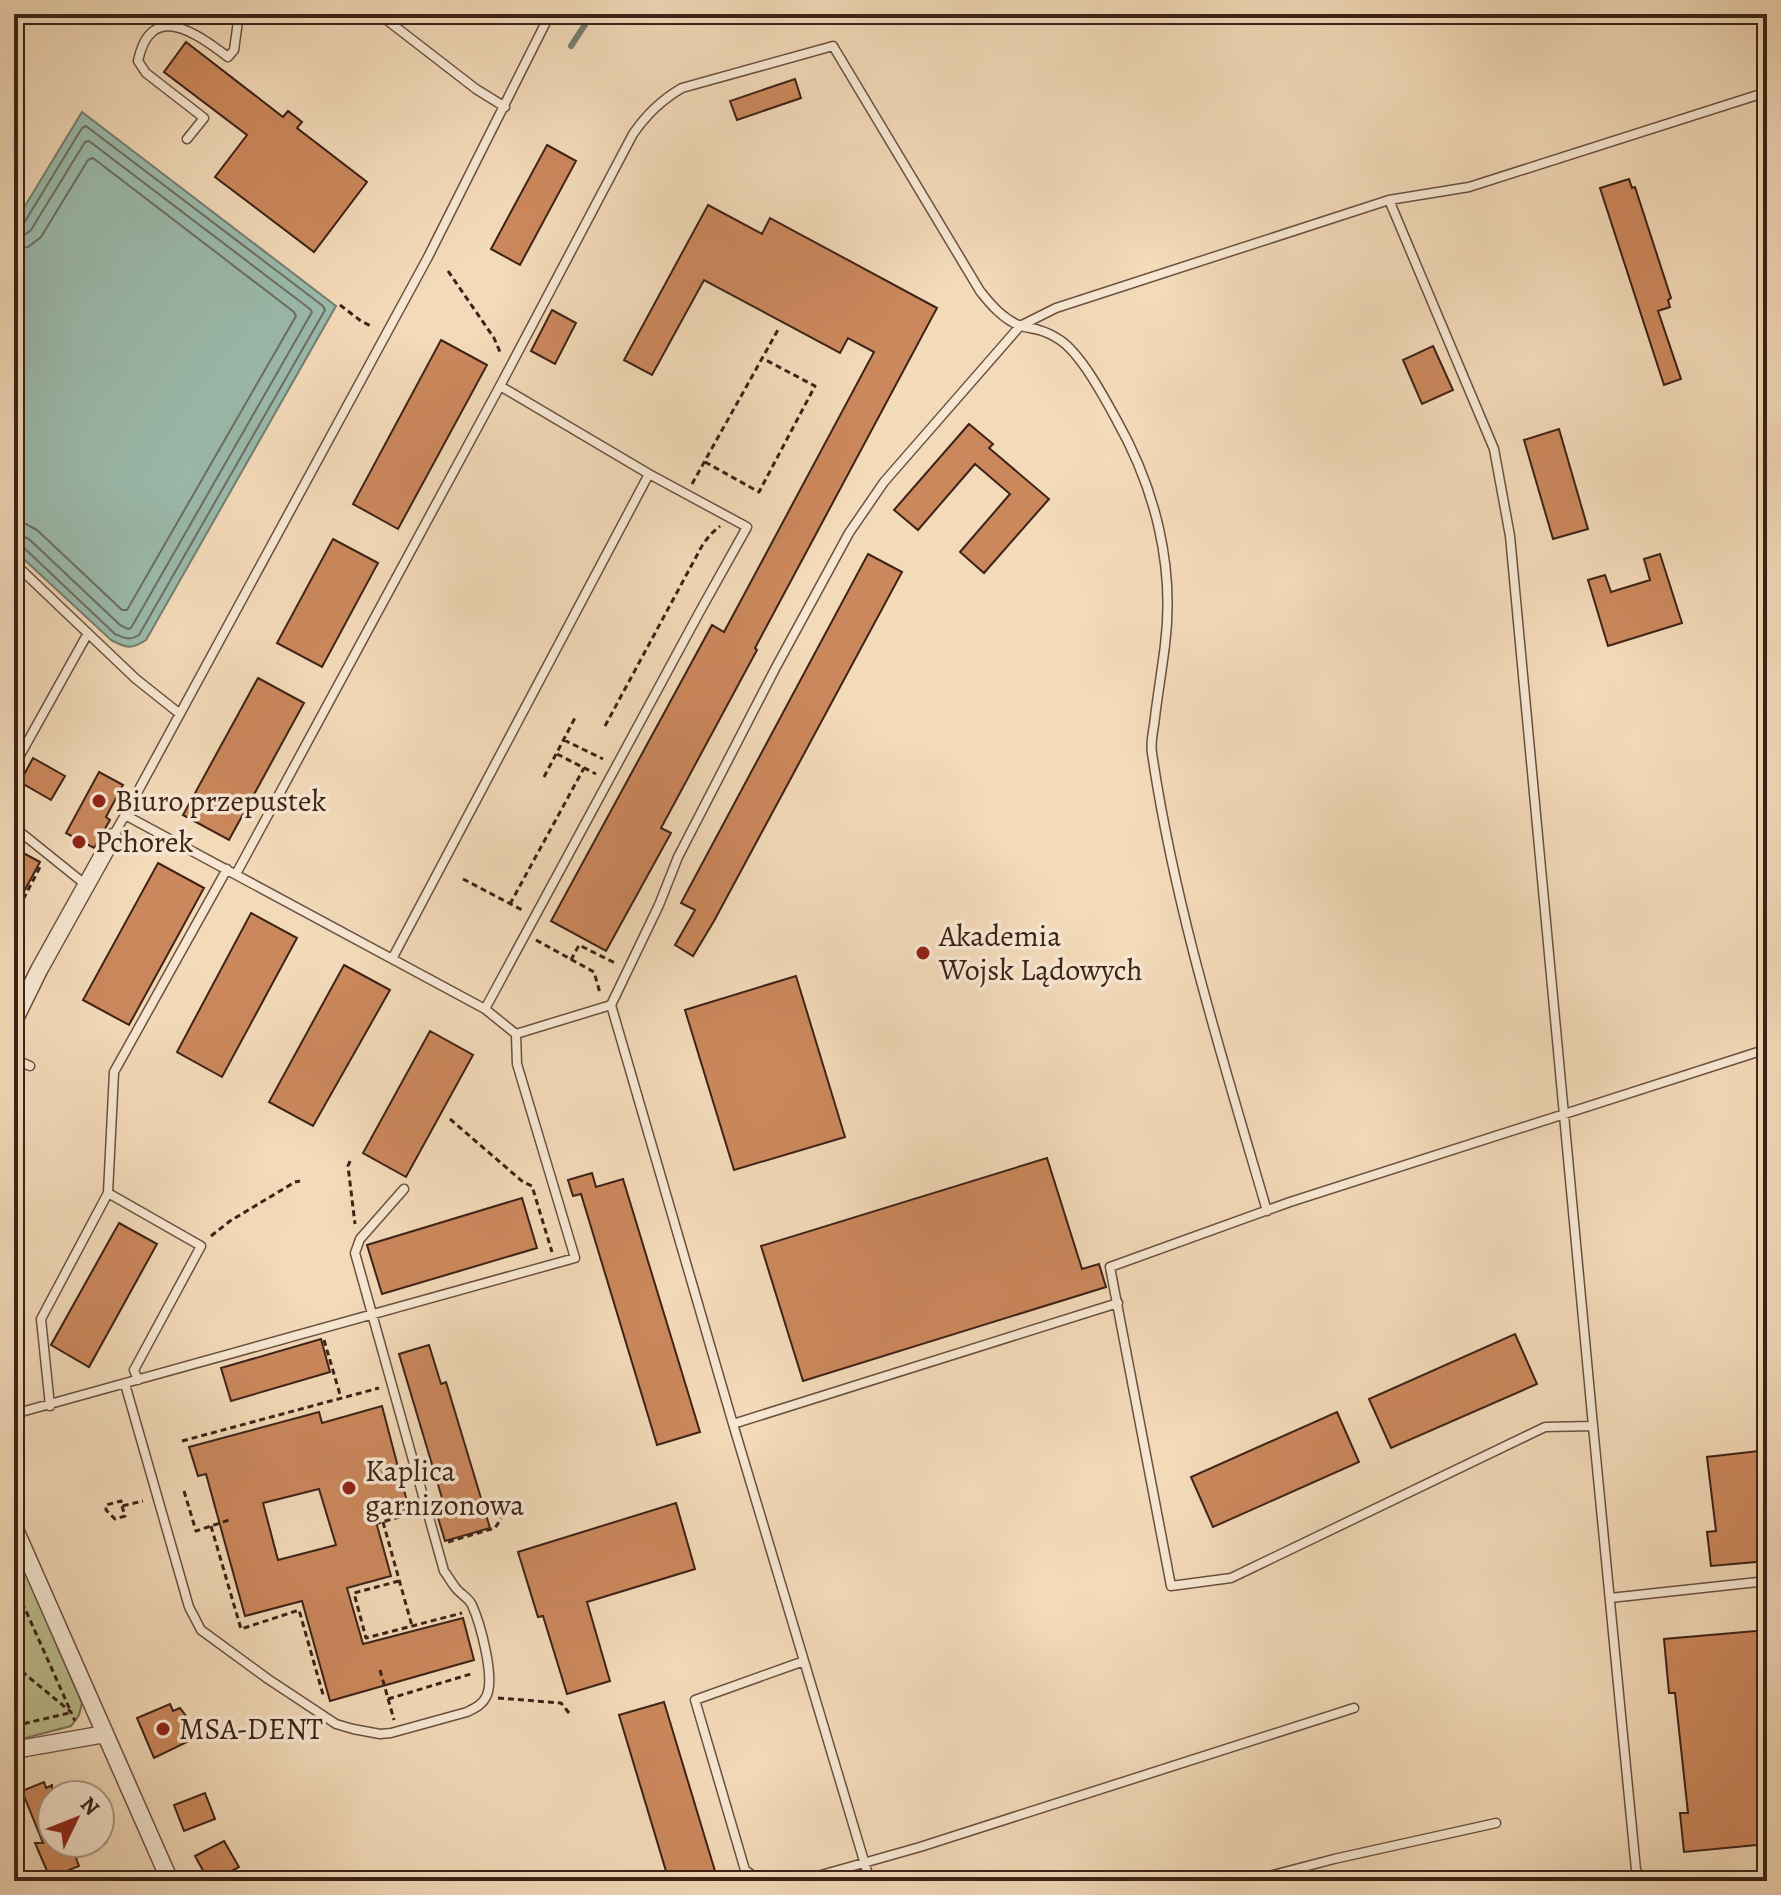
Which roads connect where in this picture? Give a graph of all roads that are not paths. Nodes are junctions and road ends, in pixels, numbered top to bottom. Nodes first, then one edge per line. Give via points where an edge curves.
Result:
1 (239, 14) edge
2 (379, 14) edge
3 (550, 14) edge
4 (1767, 92) edge
5 (505, 107) junction
6 (187, 139) dead end
7 (1389, 200) junction
8 (1020, 326) junction
9 (500, 386) junction
10 (649, 474) junction
11 (14, 563) edge
12 (88, 633) junction
13 (180, 714) junction
14 (14, 766) edge
15 (125, 815) junction
16 (14, 827) edge
17 (113, 837) joint
18 (227, 869) junction
19 (236, 874) junction
20 (86, 885) junction
21 (392, 959) junction
22 (19, 997) edge
23 (611, 1005) junction
24 (485, 1009) junction
25 (14, 1021) edge
26 (516, 1034) junction
27 (1767, 1049) edge
28 (14, 1059) edge
29 (30, 1066) dead end
30 (1565, 1115) junction
31 (404, 1189) dead end
32 (108, 1193) junction
33 (1267, 1211) junction
34 (1118, 1303) junction
35 (374, 1316) junction
36 (138, 1380) junction
37 (125, 1384) junction
38 (50, 1406) junction
39 (14, 1414) edge
40 (733, 1424) junction
41 (1593, 1426) junction
42 (14, 1527) edge
43 (1767, 1581) edge
44 (1610, 1598) junction
45 (804, 1661) junction
46 (1354, 1708) dead end
47 (105, 1734) junction
48 (14, 1750) edge
49 (1496, 1823) dead end
50 (864, 1862) junction
51 (170, 1881) edge
52 (761, 1881) edge
53 (800, 1881) edge
54 (870, 1881) edge
55 (1250, 1881) edge
56 (1642, 1881) edge

1 - 6 lane via 234,50 228,57 173,26 148,34 141,46 138,61 146,73 204,118
2 - 5 lane
3 - 5 lane
4 - 7 lane via 1469,187
5 - 13 lane
7 - 8 lane via 1056,308
7 - 30 lane via 1497,464 1512,548
8 - 9 lane via 996,311 980,291 833,46 682,88 659,103 633,134
8 - 23 lane via 884,482 849,533 678,857
8 - 33 lane via 1061,341 1090,375 1134,454 1158,519 1168,624 1151,748 1187,929
9 - 10 lane
9 - 19 lane
10 - 21 lane
10 - 24 lane via 747,527
11 - 12 lane
12 - 13 lane
12 - 14 lane
13 - 15 lane
15 - 17 lane
15 - 18 lane
16 - 20 lane
17 - 20 street
18 - 19 lane
18 - 32 lane via 114,1072
19 - 21 lane
20 - 22 street
21 - 24 lane
22 - 25 street
23 - 26 lane
23 - 40 lane
24 - 26 lane
26 - 35 lane via 517,1064 575,1258
27 - 30 lane
28 - 29 lane
30 - 33 lane
30 - 41 lane
31 - 35 lane via 360,1239 355,1253
32 - 36 lane via 201,1246 134,1370
32 - 38 lane via 41,1319
33 - 34 lane via 1110,1267
34 - 40 lane
34 - 41 lane via 1171,1586 1231,1578 1545,1427
35 - 36 lane
35 - 37 lane via 444,1571 473,1610 490,1676 479,1706 391,1733 336,1724 201,1630 189,1607
36 - 37 lane
37 - 38 lane
38 - 39 lane
40 - 45 lane
41 - 44 lane
42 - 47 street
43 - 44 lane
44 - 56 lane via 1636,1870
45 - 50 lane
45 - 52 lane via 695,1700 745,1870
46 - 50 lane
47 - 48 street
47 - 51 street
49 - 55 lane
50 - 53 lane
50 - 54 lane

